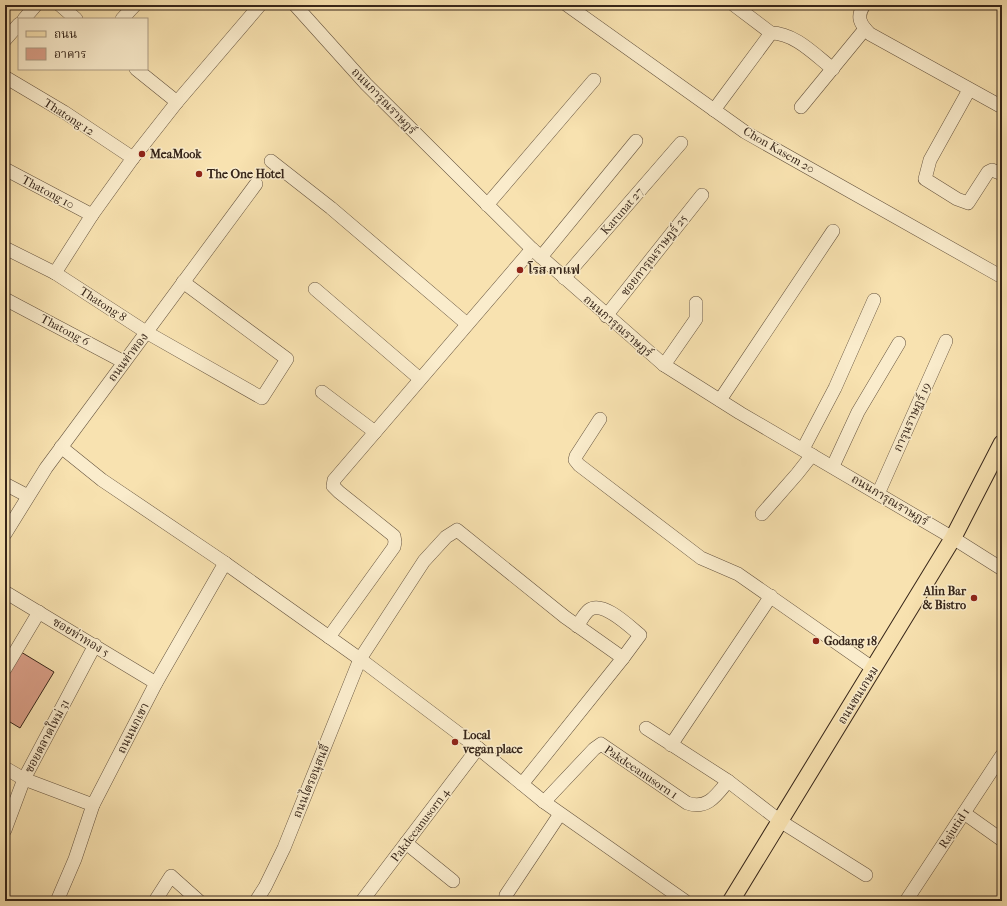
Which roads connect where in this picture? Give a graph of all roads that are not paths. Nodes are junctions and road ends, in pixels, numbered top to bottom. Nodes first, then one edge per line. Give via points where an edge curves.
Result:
1 (36, 5) edge
2 (60, 5) edge
3 (135, 5) edge
4 (260, 5) edge
5 (295, 5) edge
6 (567, 5) edge
7 (734, 5) edge
8 (862, 6) edge
9 (25, 18) edge
10 (75, 18) edge
11 (123, 18) edge
12 (18, 25) edge
13 (865, 29) junction
14 (771, 33) junction
15 (5, 40) edge
16 (833, 69) junction
17 (137, 70) edge
18 (5, 77) edge
19 (594, 80) dead end
20 (969, 90) junction
21 (177, 102) junction
22 (801, 107) dead end
23 (1002, 107) edge
24 (714, 110) junction
25 (636, 141) dead end
26 (681, 143) dead end
27 (133, 158) junction
28 (271, 161) dead end
29 (5, 169) edge
30 (1002, 174) edge
31 (256, 184) dead end
32 (702, 195) dead end
33 (487, 205) junction
34 (92, 215) junction
35 (832, 231) dead end
36 (5, 248) edge
37 (536, 253) junction
38 (56, 273) junction
39 (1002, 277) edge
40 (564, 278) junction
41 (183, 282) junction
42 (315, 290) dead end
43 (5, 299) edge
44 (874, 300) dead end
45 (696, 303) dead end
46 (606, 316) junction
47 (467, 324) junction
48 (146, 332) junction
49 (946, 341) dead end
50 (899, 343) dead end
51 (124, 362) junction
52 (664, 365) junction
53 (420, 379) junction
54 (322, 392) dead end
55 (720, 400) junction
56 (600, 419) dead end
57 (375, 432) junction
58 (1002, 443) edge
59 (61, 447) junction
60 (808, 452) junction
61 (833, 466) junction
62 (5, 484) edge
63 (878, 494) junction
64 (28, 496) junction
65 (762, 514) dead end
66 (5, 534) edge
67 (953, 538) junction
68 (225, 563) junction
69 (1002, 569) edge
70 (5, 592) edge
71 (771, 596) junction
72 (39, 612) junction
73 (577, 626) junction
74 (329, 637) junction
75 (95, 645) junction
76 (360, 658) junction
77 (623, 658) junction
78 (5, 669) edge
79 (874, 669) junction
80 (156, 683) junction
81 (646, 728) dead end
82 (671, 745) junction
83 (478, 748) junction
84 (1002, 755) edge
85 (5, 768) edge
86 (24, 779) junction
87 (728, 781) junction
88 (522, 784) junction
89 (544, 802) junction
90 (93, 805) junction
91 (964, 813) junction
92 (560, 814) junction
93 (780, 821) junction
94 (5, 830) edge
95 (1002, 840) edge
96 (406, 843) junction
97 (866, 875) dead end
98 (453, 881) dead end
99 (57, 901) edge
100 (155, 901) edge
101 (199, 901) edge
102 (256, 901) edge
103 (362, 901) edge
104 (505, 901) edge
105 (685, 901) edge
106 (730, 901) edge
107 (906, 901) edge

1 - 9 street
2 - 10 street
3 - 11 street
4 - 21 street
5 - 33 street, ถนนการุณราษฏร์ via 366,84
6 - 24 street, Chon Kasem 20
7 - 14 street
8 - 13 street via 859,18
12 - 15 street
13 - 16 street
13 - 20 street
14 - 16 street via 780,33 797,41
14 - 24 street
16 - 22 street
17 - 21 street
18 - 27 street, Thatong 12
19 - 33 street
20 - 23 street
20 - 30 street via 930,160 925,179 968,203 988,172 992,170
21 - 27 street
24 - 39 street, Chon Kasem 20 via 745,132
25 - 37 street
26 - 40 street, Karunat 27
27 - 34 street
28 - 47 street via 331,208
29 - 34 street, Thatong 10
31 - 41 street, ถนนท่าทอง
32 - 46 street, ซอยการุณราษฎร์ 25
33 - 37 street, ถนนการุณราษฏร์
34 - 38 street
35 - 55 street
36 - 38 street, Thatong 8
37 - 40 street, ถนนการุณราษฏร์
37 - 47 street
38 - 48 street, Thatong 8
40 - 46 street, ถนนการุณราษฏร์
41 - 48 street, ถนนท่าทอง
41 - 48 street, Thatong 8 via 287,359 262,398
42 - 53 street
43 - 51 street, Thatong 6
44 - 60 street
45 - 52 street via 696,319
46 - 52 street, ถนนการุณราษฏร์
47 - 53 street
48 - 51 street, ถนนท่าทอง
49 - 63 street, การุนราษฏร์ 19
50 - 61 street via 858,412
51 - 59 street, ถนนท่าทอง
52 - 55 street, ถนนการุณราษฏร์
53 - 57 street
54 - 57 street
55 - 60 street, ถนนการุณราษฏร์
56 - 71 street via 576,456 575,460 579,465 701,558 738,574
57 - 74 street via 334,480 333,486 394,536 396,542
58 - 67 main road, ถนนชนเกษม
59 - 64 street, ถนนท่าทอง
59 - 68 street via 102,480
60 - 61 street, ถนนการุณราษฏร์
60 - 65 street via 798,474
61 - 63 street, ถนนการุณราษฏร์
62 - 64 street
63 - 67 street, ถนนการุณราษฏร์
64 - 66 street, ถนนท่าทอง
67 - 69 street, ถนนการุณราษฏร์
67 - 79 main road, ถนนชนเกษม
68 - 74 street
68 - 80 street, ถนนนกเขา
70 - 72 street, ซอยท่าทอง 5
71 - 79 street
71 - 82 street
72 - 75 street, ซอยท่าทอง 5
72 - 78 street
73 - 76 street, ถนนไตรอนุสนธิ์ via 457,530 446,537 424,561
73 - 77 street
73 - 77 street via 588,610 605,609 613,614 640,635
74 - 76 street
75 - 80 street, ซอยท่าทอง 5
75 - 86 street, ซอยตลาดใหม่ 31
76 - 83 street
76 - 102 street, ถนนไตรอนุสนธิ์ via 284,848
77 - 88 street
79 - 93 main road, ถนนชนเกษม
80 - 90 street, ถนนนกเขา
81 - 82 street
82 - 87 street
83 - 88 street
83 - 96 street, Pakdeeanusorn 4
84 - 91 street, Rajutid 1
85 - 86 street
86 - 90 street
86 - 94 street, ซอยตลาดใหม่ 31
87 - 89 street, Pakdeeanusorn 1 via 709,802 694,806 601,744 594,748
87 - 93 street
88 - 89 street
89 - 92 street
90 - 99 street, ถนนนกเขา via 75,859
91 - 95 street
91 - 107 street, Rajutid 1
92 - 104 street via 506,894
92 - 105 street
93 - 97 street
93 - 106 main road, ถนนชนเกษม
96 - 98 street
96 - 103 street, Pakdeeanusorn 4
100 - 101 street via 171,876

